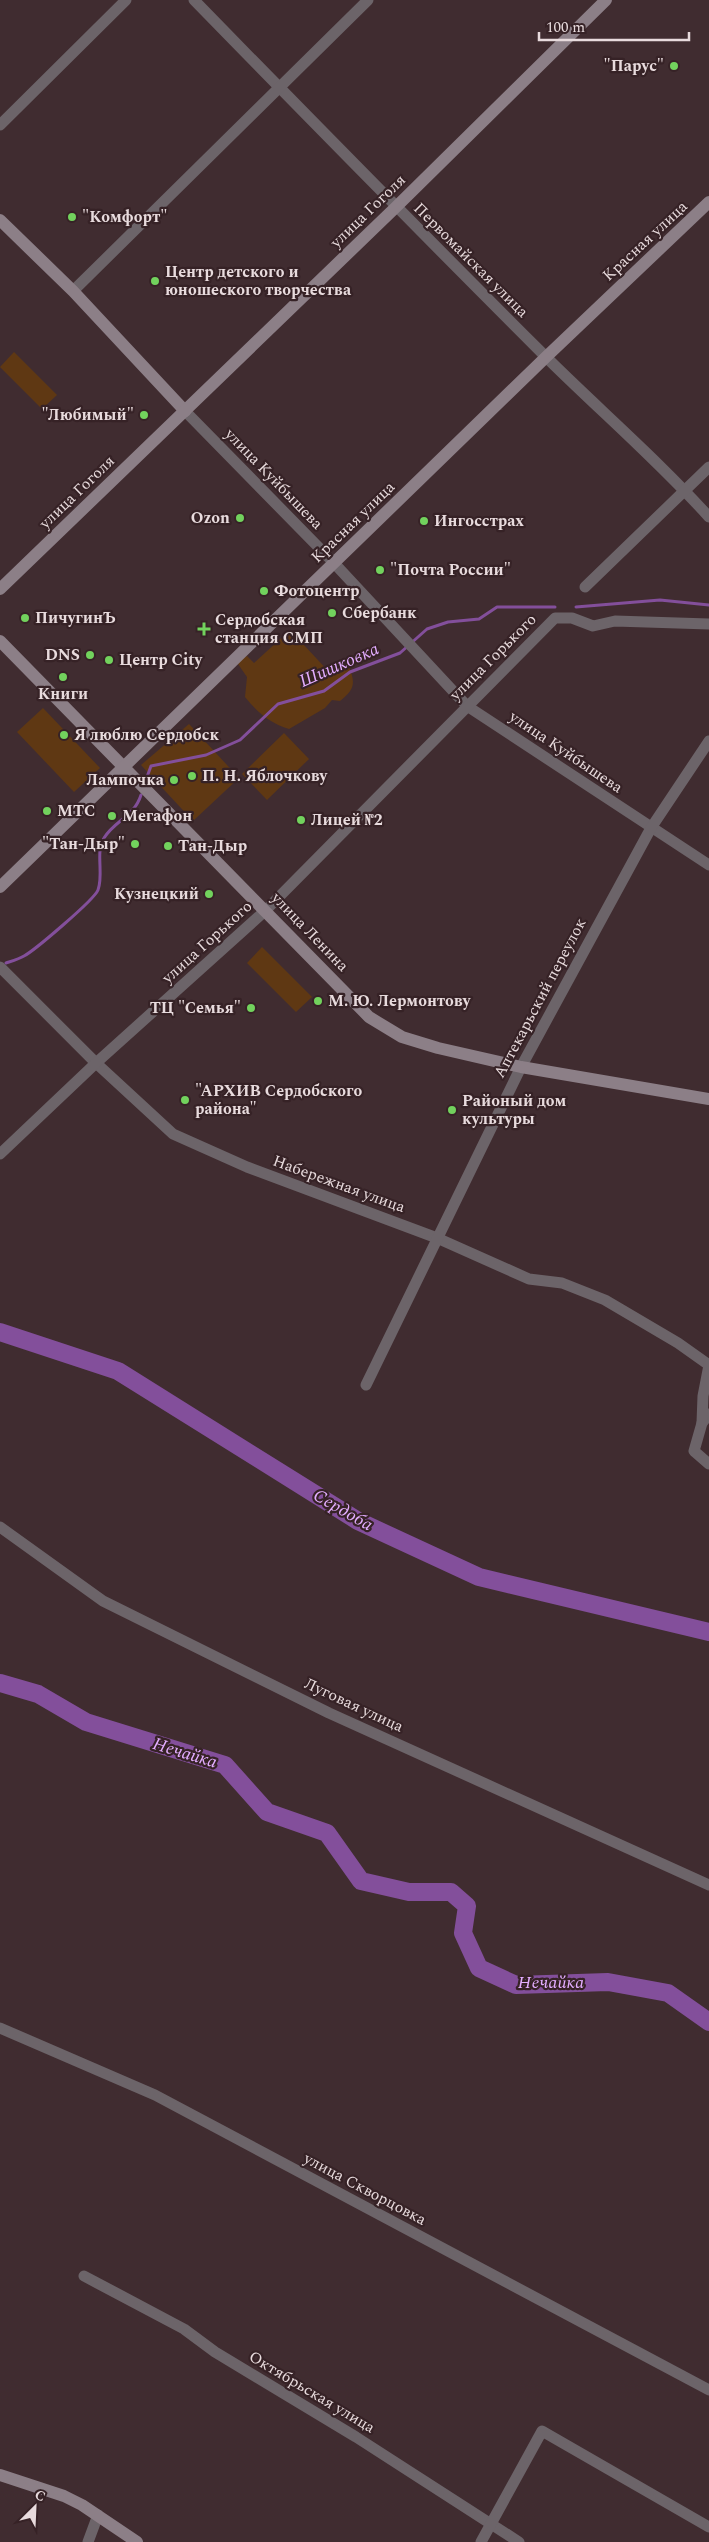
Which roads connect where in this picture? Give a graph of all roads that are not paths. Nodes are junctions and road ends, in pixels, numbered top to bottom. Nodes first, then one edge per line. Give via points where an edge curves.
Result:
1 (126, 0) edge
2 (194, 0) edge
3 (368, 0) edge
4 (606, 0) edge
5 (280, 88) junction
6 (0, 125) edge
7 (709, 202) edge
8 (396, 207) junction
9 (0, 220) edge
10 (73, 291) junction
11 (546, 357) junction
12 (185, 411) junction
13 (709, 467) edge
14 (684, 489) junction
15 (709, 517) edge
16 (334, 563) junction
17 (584, 587) dead end
18 (0, 589) edge
19 (709, 624) edge
20 (0, 641) edge
21 (467, 706) junction
22 (708, 743) edge
23 (124, 765) junction
24 (651, 828) junction
25 (709, 865) edge
26 (0, 888) edge
27 (266, 910) junction
28 (0, 968) edge
29 (96, 1063) junction
30 (521, 1066) junction
31 (709, 1099) edge
32 (0, 1154) edge
33 (437, 1238) junction
34 (709, 1365) edge
35 (366, 1385) dead end
36 (706, 1419) edge
37 (709, 1464) edge
38 (0, 1527) edge
39 (709, 1885) edge
40 (0, 2028) edge
41 (84, 2276) dead end
42 (709, 2390) edge
43 (0, 2475) edge
44 (98, 2515) junction
45 (491, 2524) junction
46 (709, 2527) edge
47 (88, 2542) edge
48 (137, 2542) edge
49 (481, 2542) edge
50 (519, 2542) edge

1 - 6 street
2 - 5 street, Первомайская улица
3 - 5 street
4 - 8 street, улица Гоголя
5 - 8 street, Первомайская улица
5 - 10 street
7 - 11 street, Красная улица
8 - 11 street, Первомайская улица
8 - 12 street, улица Гоголя
9 - 10 street, улица Куйбышева
10 - 12 street, улица Куйбышева
11 - 14 street, Первомайская улица
11 - 16 street, Красная улица
12 - 16 street, улица Куйбышева
12 - 18 street, улица Гоголя
13 - 14 street
14 - 15 street, Первомайская улица
14 - 17 street
16 - 21 street, улица Куйбышева
16 - 23 street, Красная улица
19 - 21 street, улица Горького via 632,621 593,626 572,618 555,618
20 - 23 street, улица Ленина
21 - 24 street, улица Куйбышева
21 - 27 street, улица Горького
22 - 24 street, Аптекарьский переулок
23 - 26 street, Красная улица
23 - 27 street, улица Ленина
24 - 25 street, улица Куйбышева
24 - 30 street, Аптекарьский переулок
27 - 29 street, улица Горького
27 - 30 street, улица Ленина via 369,1017 402,1037
28 - 29 street, Набережная улица
29 - 32 street, улица Горького
29 - 33 street, Набережная улица via 173,1134 247,1168
30 - 31 street, улица Ленина
30 - 33 street, Аптекарьский переулок
33 - 34 street, Набережная улица via 530,1279 562,1283 605,1300
33 - 35 street, Аптекарьский переулок
34 - 36 street via 703,1396
36 - 37 street via 694,1451
38 - 39 street, Луговая улица via 103,1601 329,1713
40 - 42 street, улица Скворцовка via 155,2095
41 - 45 street, Октябрьская улица via 184,2329
43 - 44 street via 64,2496
44 - 47 street
44 - 48 street
45 - 46 street via 542,2431
45 - 49 street
45 - 50 street, Октябрьская улица

